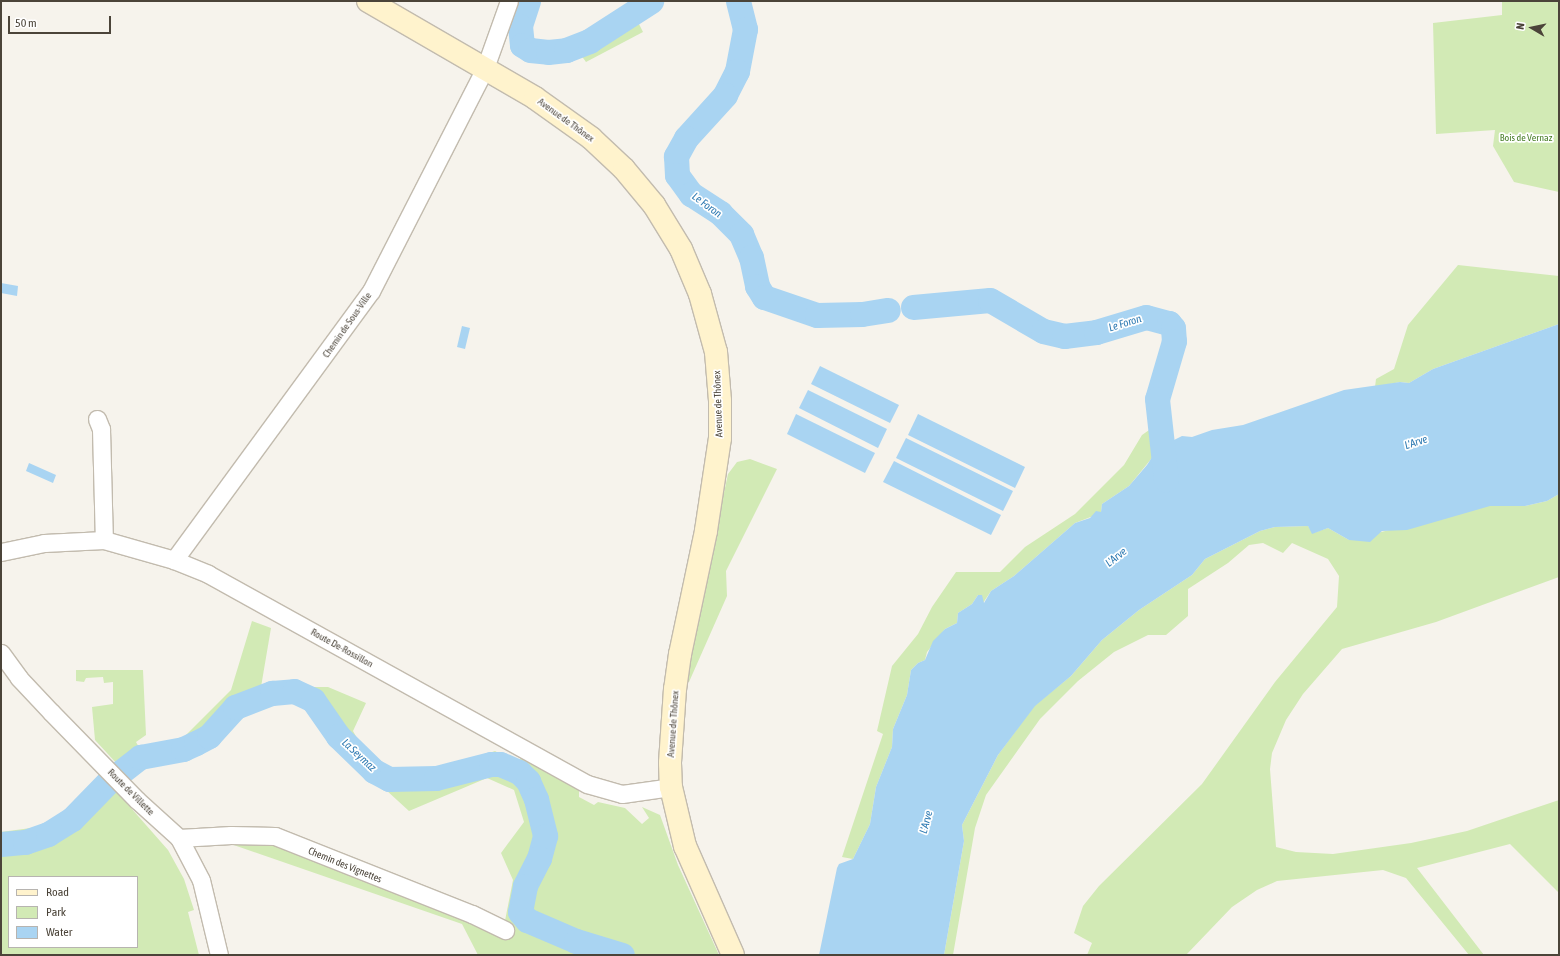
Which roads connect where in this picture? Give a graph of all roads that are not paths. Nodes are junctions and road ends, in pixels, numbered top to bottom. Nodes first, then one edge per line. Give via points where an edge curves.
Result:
1 (368, 1) edge
2 (509, 1) edge
3 (486, 68) junction
4 (97, 418) dead end
5 (104, 540) junction
6 (1, 552) edge
7 (174, 560) junction
8 (1, 653) edge
9 (671, 788) junction
10 (179, 838) junction
11 (505, 930) dead end
12 (219, 955) edge
13 (733, 955) edge

1 - 3 main road, Avenue de Thônex
2 - 3 street, Chemin de Sous-Ville
3 - 7 street, Chemin de Sous-Ville via 371,291
3 - 9 main road, Avenue de Thônex via 535,98 591,138 640,187 681,249 700,294 712,332 720,401 720,438 707,524 675,689 670,744
4 - 5 street via 101,429
5 - 6 street, Route De-Rossillon via 51,542
5 - 7 street, Route De-Rossillon
7 - 9 street, Route De-Rossillon via 208,574 587,784 622,794
8 - 10 street, Route de Villette via 19,678 114,776
9 - 13 main road, Avenue de Thônex via 688,853
10 - 11 street, Chemin des Vignettes via 275,836 472,914
10 - 12 street, Route de Villette via 201,880

